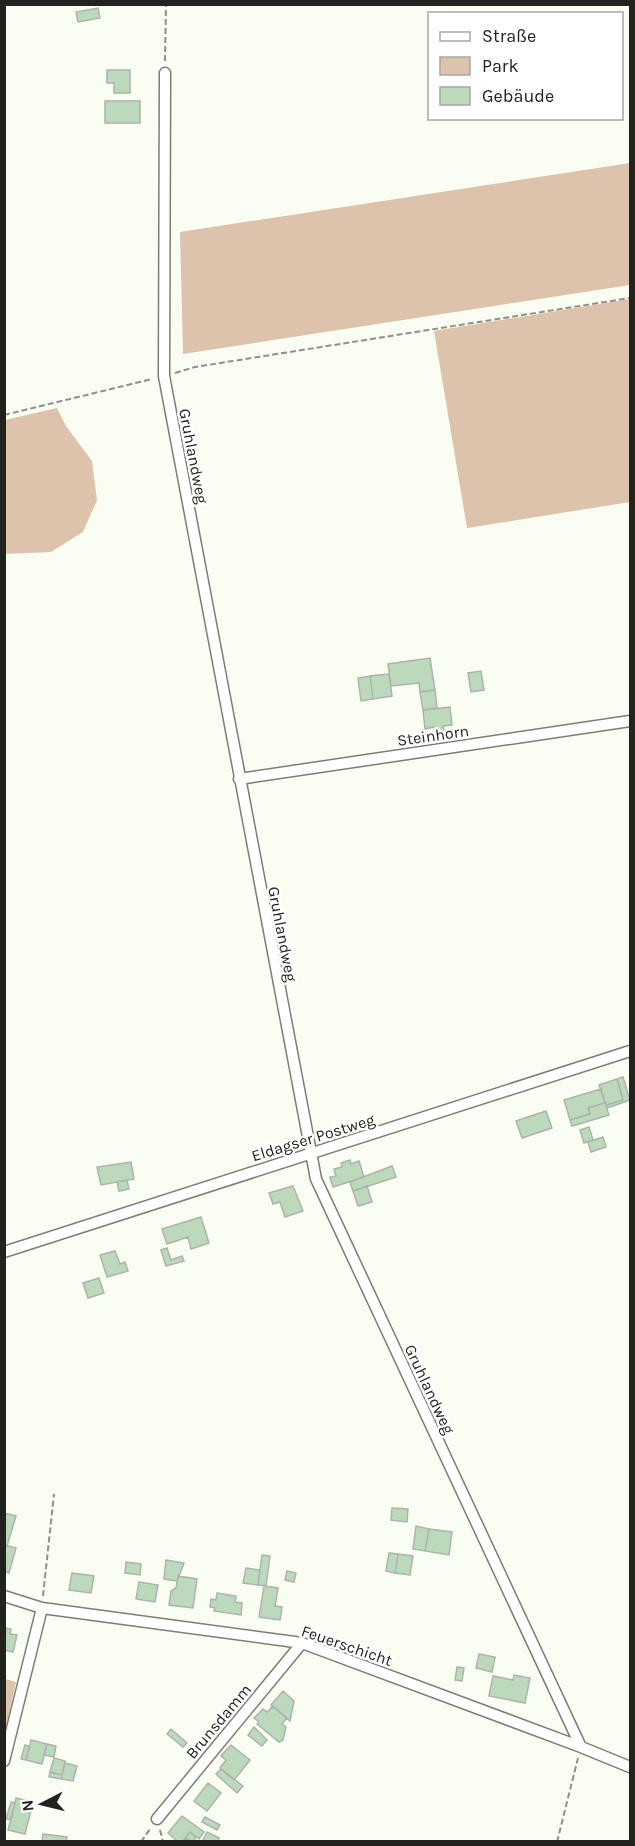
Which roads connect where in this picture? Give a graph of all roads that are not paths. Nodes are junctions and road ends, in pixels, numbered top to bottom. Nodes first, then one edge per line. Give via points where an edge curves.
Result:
1 (165, 73) road end
2 (630, 721) edge
3 (239, 779) junction
4 (630, 1051) edge
5 (309, 1152) junction
6 (4, 1252) edge
7 (4, 1596) edge
8 (42, 1608) junction
9 (302, 1643) junction
10 (581, 1747) junction
11 (4, 1761) edge
12 (630, 1767) edge
13 (157, 1819) road end

1 - 3 street, Gruhlandweg via 164,376
2 - 3 street, Steinhorn
3 - 5 street, Gruhlandweg
4 - 5 street, Eldagser Postweg
5 - 6 street, Eldagser Postweg
5 - 10 street, Gruhlandweg via 315,1179
7 - 8 street, Feuerschicht
8 - 9 street, Feuerschicht
8 - 11 street
9 - 10 street, Feuerschicht
9 - 13 street, Brunsdamm
10 - 12 street, Feuerschicht

